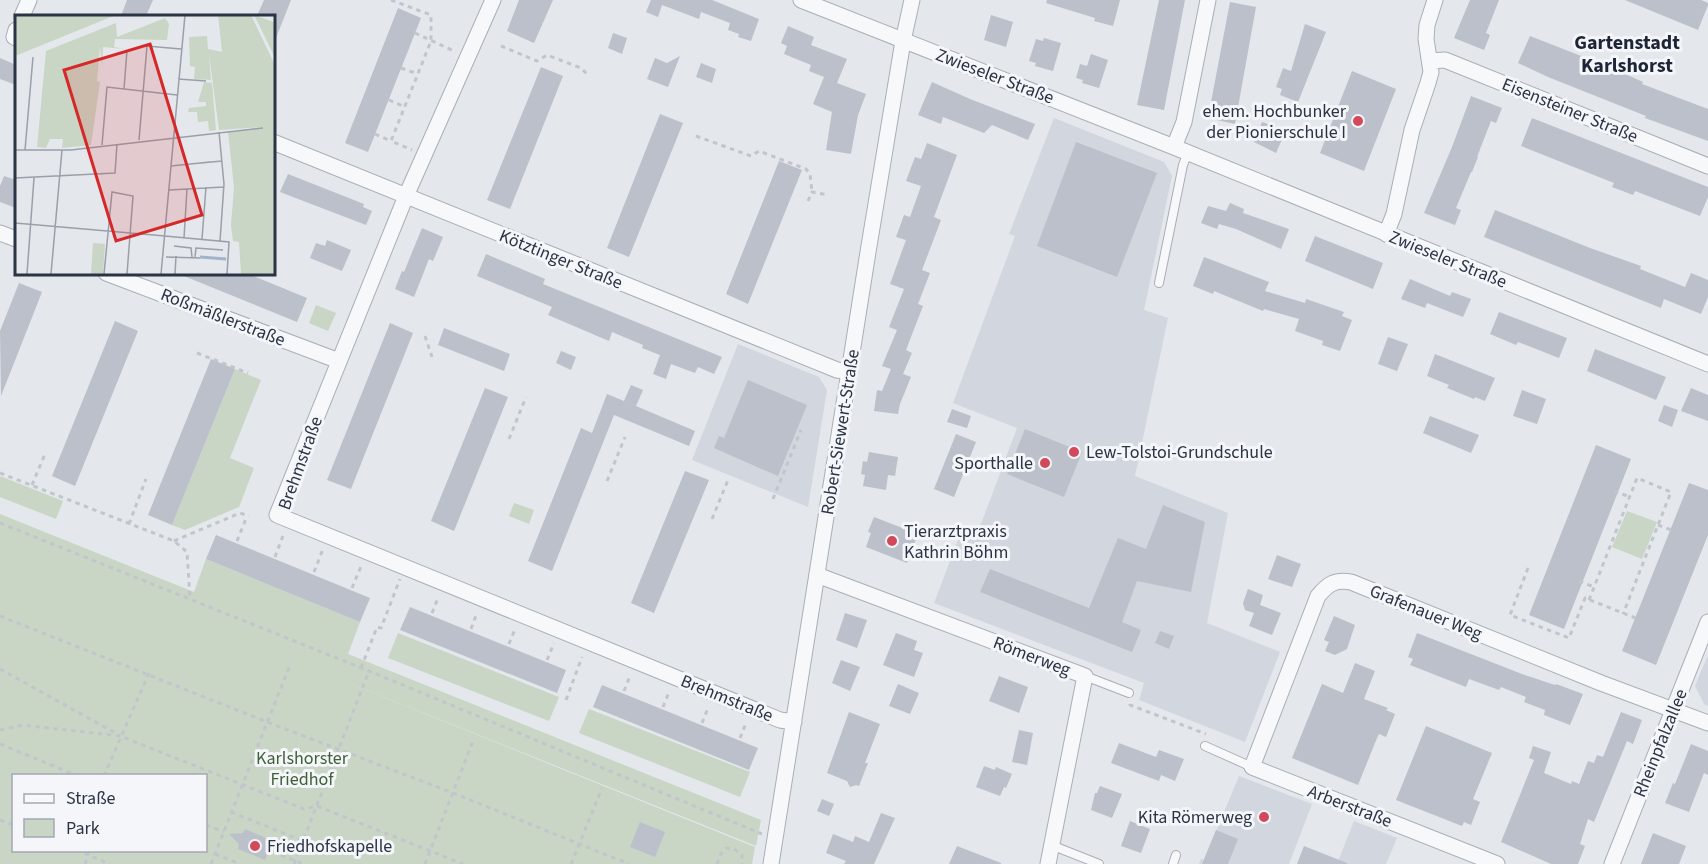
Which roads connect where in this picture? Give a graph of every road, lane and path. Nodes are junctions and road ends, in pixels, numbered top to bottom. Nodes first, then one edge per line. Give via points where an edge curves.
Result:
1 (28, 0) edge
2 (391, 0) edge
3 (493, 0) edge
4 (801, 0) edge
5 (912, 0) edge
6 (1208, 0) edge
7 (1435, 0) edge
8 (22, 15) edge
9 (415, 33) dead end
10 (431, 41) junction
11 (903, 41) junction
12 (501, 46) dead end
13 (468, 57) junction
14 (1430, 61) junction
15 (401, 68) dead end
16 (418, 74) junction
17 (586, 74) dead end
18 (388, 100) dead end
19 (405, 107) junction
20 (375, 135) dead end
21 (696, 136) dead end
22 (391, 141) junction
23 (274, 142) edge
24 (1181, 149) junction
25 (425, 155) junction
26 (1708, 166) edge
27 (812, 192) junction
28 (828, 195) dead end
29 (406, 196) junction
30 (808, 201) dead end
31 (0, 233) edge
32 (1386, 234) junction
33 (15, 239) edge
34 (109, 274) edge
35 (1159, 283) dead end
36 (425, 336) dead end
37 (197, 353) dead end
38 (432, 357) dead end
39 (339, 362) junction
40 (1708, 364) edge
41 (850, 372) junction
42 (248, 373) dead end
43 (526, 396) dead end
44 (801, 430) dead end
45 (625, 437) dead end
46 (509, 439) dead end
47 (45, 454) dead end
48 (0, 473) edge
49 (146, 479) dead end
50 (728, 480) dead end
51 (607, 481) dead end
52 (32, 486) junction
53 (1614, 491) dead end
54 (1630, 497) junction
55 (773, 499) dead end
56 (712, 519) dead end
57 (0, 523) edge
58 (129, 524) junction
59 (1658, 525) junction
60 (285, 531) dead end
61 (1674, 531) dead end
62 (174, 541) junction
63 (237, 541) dead end
64 (324, 546) dead end
65 (275, 556) dead end
66 (363, 562) dead end
67 (1528, 568) dead end
68 (314, 572) dead end
69 (817, 575) junction
70 (401, 577) dead end
71 (1579, 581) dead end
72 (1594, 587) junction
73 (352, 588) dead end
74 (440, 592) dead end
75 (190, 599) junction
76 (1589, 600) junction
77 (479, 608) dead end
78 (432, 613) dead end
79 (1623, 614) junction
80 (0, 616) edge
81 (1638, 619) dead end
82 (1708, 622) edge
83 (517, 623) dead end
84 (471, 628) dead end
85 (556, 639) dead end
86 (508, 644) dead end
87 (585, 650) dead end
88 (547, 660) dead end
89 (290, 665) dead end
90 (361, 668) junction
91 (0, 669) edge
92 (633, 669) dead end
93 (369, 671) junction
94 (148, 673) junction
95 (1085, 676) junction
96 (672, 685) dead end
97 (624, 691) dead end
98 (1129, 693) joint
99 (566, 700) dead end
100 (711, 700) dead end
101 (663, 707) dead end
102 (1674, 709) junction
103 (749, 716) dead end
104 (267, 722) junction
105 (794, 722) junction
106 (702, 723) dead end
107 (1708, 723) edge
108 (0, 730) edge
109 (1207, 734) dead end
110 (120, 736) junction
111 (740, 738) dead end
112 (473, 741) dead end
113 (0, 744) edge
114 (1205, 746) dead end
115 (338, 749) junction
116 (1252, 767) junction
117 (73, 774) edge
118 (105, 774) edge
119 (243, 783) junction
120 (602, 788) dead end
121 (453, 793) junction
122 (317, 806) junction
123 (231, 812) junction
124 (207, 825) edge
125 (224, 832) junction
126 (775, 840) junction
127 (303, 841) junction
128 (579, 843) junction
129 (1051, 845) junction
130 (430, 851) junction
131 (88, 853) edge
132 (215, 854) junction
133 (281, 855) dead end
134 (1176, 855) dead end
135 (295, 862) edge
136 (85, 864) edge
137 (110, 864) edge
138 (211, 864) edge
139 (240, 864) edge
140 (303, 864) edge
141 (425, 864) edge
142 (463, 864) edge
143 (571, 864) edge
144 (629, 864) edge
145 (717, 864) edge
146 (742, 864) edge
147 (771, 864) edge
148 (1048, 864) edge
149 (1099, 864) edge
150 (1173, 864) edge
151 (1497, 864) edge
152 (1612, 864) edge

1 - 8 street
2 - 10 path via 431,15
3 - 13 street, Brehmstraße
4 - 11 street, Zwieseler Straße
5 - 11 street, Robert-Siewert-Straße
6 - 24 street
7 - 14 street via 1427,25
9 - 10 path
10 - 13 path
10 - 16 path
11 - 24 street, Zwieseler Straße
11 - 41 street, Robert-Siewert-Straße
12 - 17 path via 537,61 547,55 581,68
13 - 25 street, Brehmstraße
14 - 26 street, Eisensteiner Straße via 1445,60
14 - 32 street via 1431,72
15 - 16 path
16 - 19 path
18 - 19 path
19 - 22 path
20 - 22 path
21 - 27 path via 751,156 759,151 806,169
22 - 25 path
23 - 29 street, Kötztinger Straße
24 - 32 street, Zwieseler Straße
24 - 35 lane via 1183,165
25 - 29 street, Brehmstraße
27 - 28 path
27 - 30 path
29 - 39 street, Brehmstraße
29 - 41 street, Kötztinger Straße
31 - 33 street
32 - 40 street, Zwieseler Straße
34 - 39 street, Roßmäßlerstraße
36 - 38 path
37 - 42 path
39 - 105 street, Brehmstraße via 277,515 780,720
41 - 69 street, Robert-Siewert-Straße
43 - 46 path
44 - 55 path
45 - 51 path
47 - 52 path
48 - 52 path
49 - 58 path
50 - 56 path
52 - 58 path
53 - 54 path
54 - 59 path via 1637,478 1671,492
54 - 72 path
57 - 75 path
58 - 62 path
59 - 61 path
59 - 79 path
60 - 65 path
62 - 63 path via 240,513 248,516
62 - 75 path via 187,552
64 - 68 path
66 - 73 path
67 - 76 path via 1510,615 1569,638 1585,598
69 - 95 street, Römerweg
69 - 105 street, Robert-Siewert-Straße
70 - 90 path
71 - 72 path
72 - 76 path
74 - 78 path
75 - 90 path
76 - 79 path
77 - 84 path
79 - 81 path
80 - 94 path
82 - 102 street, Rheinpfalzallee
83 - 86 path
85 - 88 path
87 - 99 path
89 - 104 path
90 - 93 path
91 - 110 path
92 - 97 path
93 - 115 path
93 - 126 path
94 - 104 path
94 - 110 path
95 - 98 lane
95 - 129 street, Römerweg
96 - 101 path
98 - 109 path via 1130,705
100 - 106 path
102 - 107 street, Grafenauer Weg
102 - 116 street, Grafenauer Weg via 1342,580 1331,583 1318,596
102 - 152 street, Rheinpfalzallee
103 - 111 path
104 - 115 path
104 - 119 path
105 - 126 street, Robert-Siewert-Straße
108 - 110 path via 23,725
110 - 118 path
110 - 119 path
112 - 121 path
113 - 117 path
114 - 116 lane, Arberstraße
115 - 121 path
115 - 122 path
116 - 151 street, Arberstraße
119 - 122 path via 304,809
119 - 123 path
120 - 128 path
121 - 128 path
121 - 130 path
122 - 127 path
122 - 130 path
123 - 125 path
123 - 127 path
124 - 125 path
125 - 132 path
126 - 147 street, Robert-Siewert-Straße
127 - 135 path
128 - 143 path
128 - 144 path
129 - 148 street, Römerweg
129 - 149 lane
130 - 141 path
130 - 142 path
131 - 136 path
131 - 137 path
132 - 138 path
132 - 139 path
133 - 135 path
134 - 150 lane
135 - 140 path
145 - 146 path via 726,848 742,855

